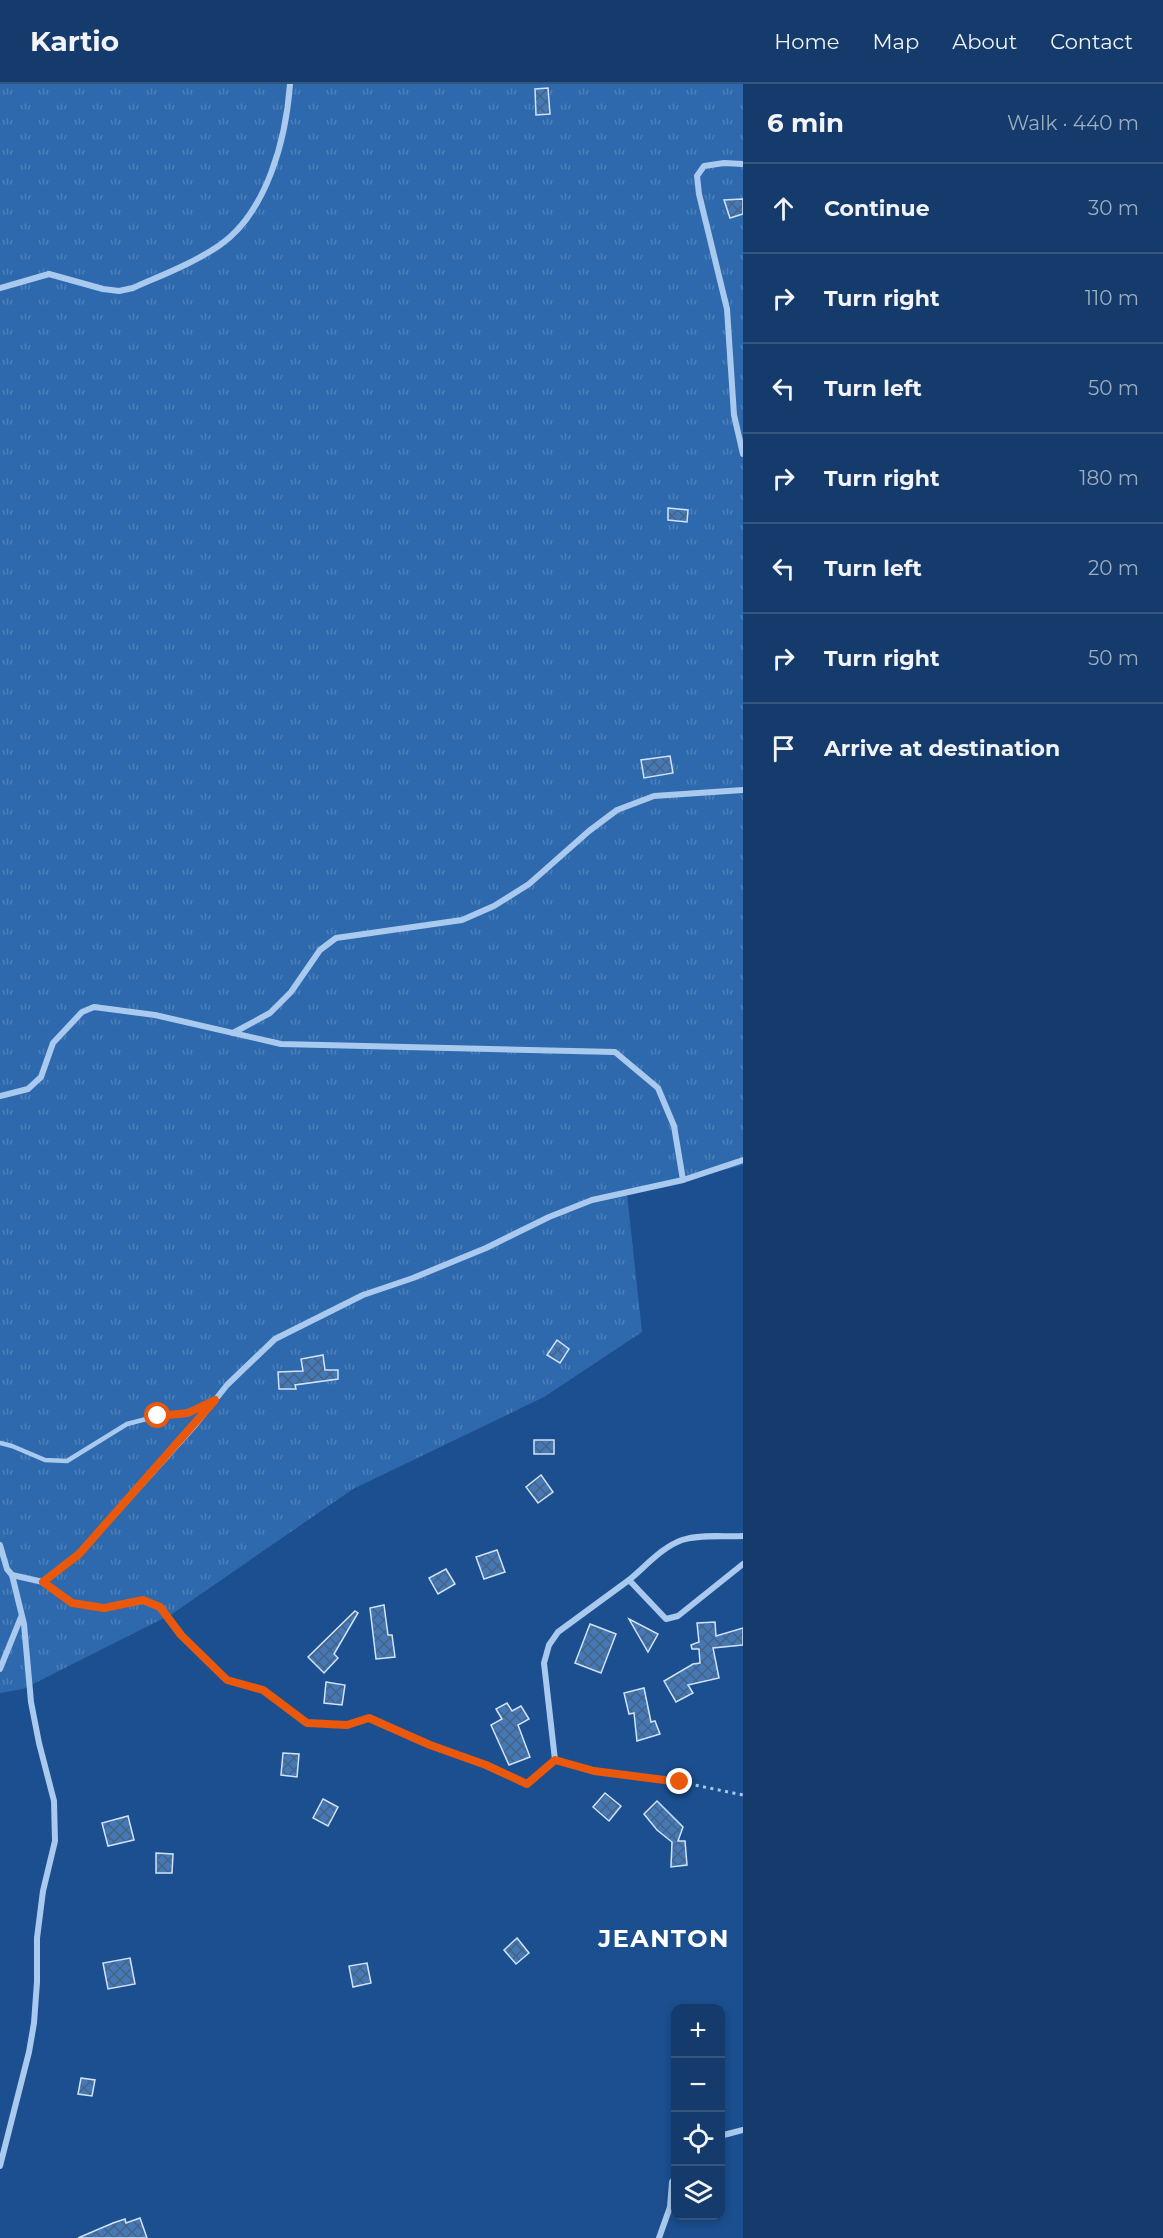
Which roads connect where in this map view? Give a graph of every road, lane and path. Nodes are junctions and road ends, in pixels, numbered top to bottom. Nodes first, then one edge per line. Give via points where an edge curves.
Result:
1 (290, 84) edge
2 (743, 164) edge
3 (0, 288) edge
4 (743, 454) edge
5 (743, 790) edge
6 (233, 1033) junction
7 (0, 1096) edge
8 (743, 1160) edge
9 (683, 1180) junction
10 (215, 1400) junction
11 (0, 1443) edge
12 (743, 1536) edge
13 (0, 1545) edge
14 (743, 1564) edge
15 (12, 1575) junction
16 (629, 1580) junction
17 (43, 1582) junction
18 (22, 1616) junction
19 (0, 1669) edge
20 (555, 1760) junction
21 (743, 1795) edge
22 (743, 2130) edge
23 (725, 2135) edge
24 (0, 2166) edge
25 (671, 2194) edge
26 (658, 2238) edge

1 - 3 street via 288,113 266,187 256,208 220,245 133,288 119,291 49,274
2 - 4 street via 704,166 697,176 727,309 734,415
5 - 6 street via 654,796 617,810 529,884 462,920 336,938 320,950 291,992 270,1012
6 - 7 street via 155,1015 94,1007 82,1012 53,1044 40,1077 28,1089
6 - 9 street via 281,1044 615,1052 658,1088 674,1126
8 - 9 street
9 - 10 street via 592,1200 486,1248 363,1295 276,1339
10 - 11 lane via 188,1413 127,1424 67,1461 45,1460
10 - 17 street via 79,1554
12 - 16 street via 681,1540
13 - 15 street
14 - 16 street via 678,1616 666,1619
15 - 17 street
15 - 18 street
16 - 20 street via 558,1632 549,1646 544,1663
17 - 20 path via 72,1603 104,1608 143,1600 160,1607 181,1635 227,1680 263,1690 307,1723 347,1725 369,1718 527,1784
18 - 19 street
18 - 24 street via 31,1702 54,1801 55,1841 37,1938 37,1982 29,2052
20 - 21 path via 594,1771
22 - 23 street
25 - 26 street

